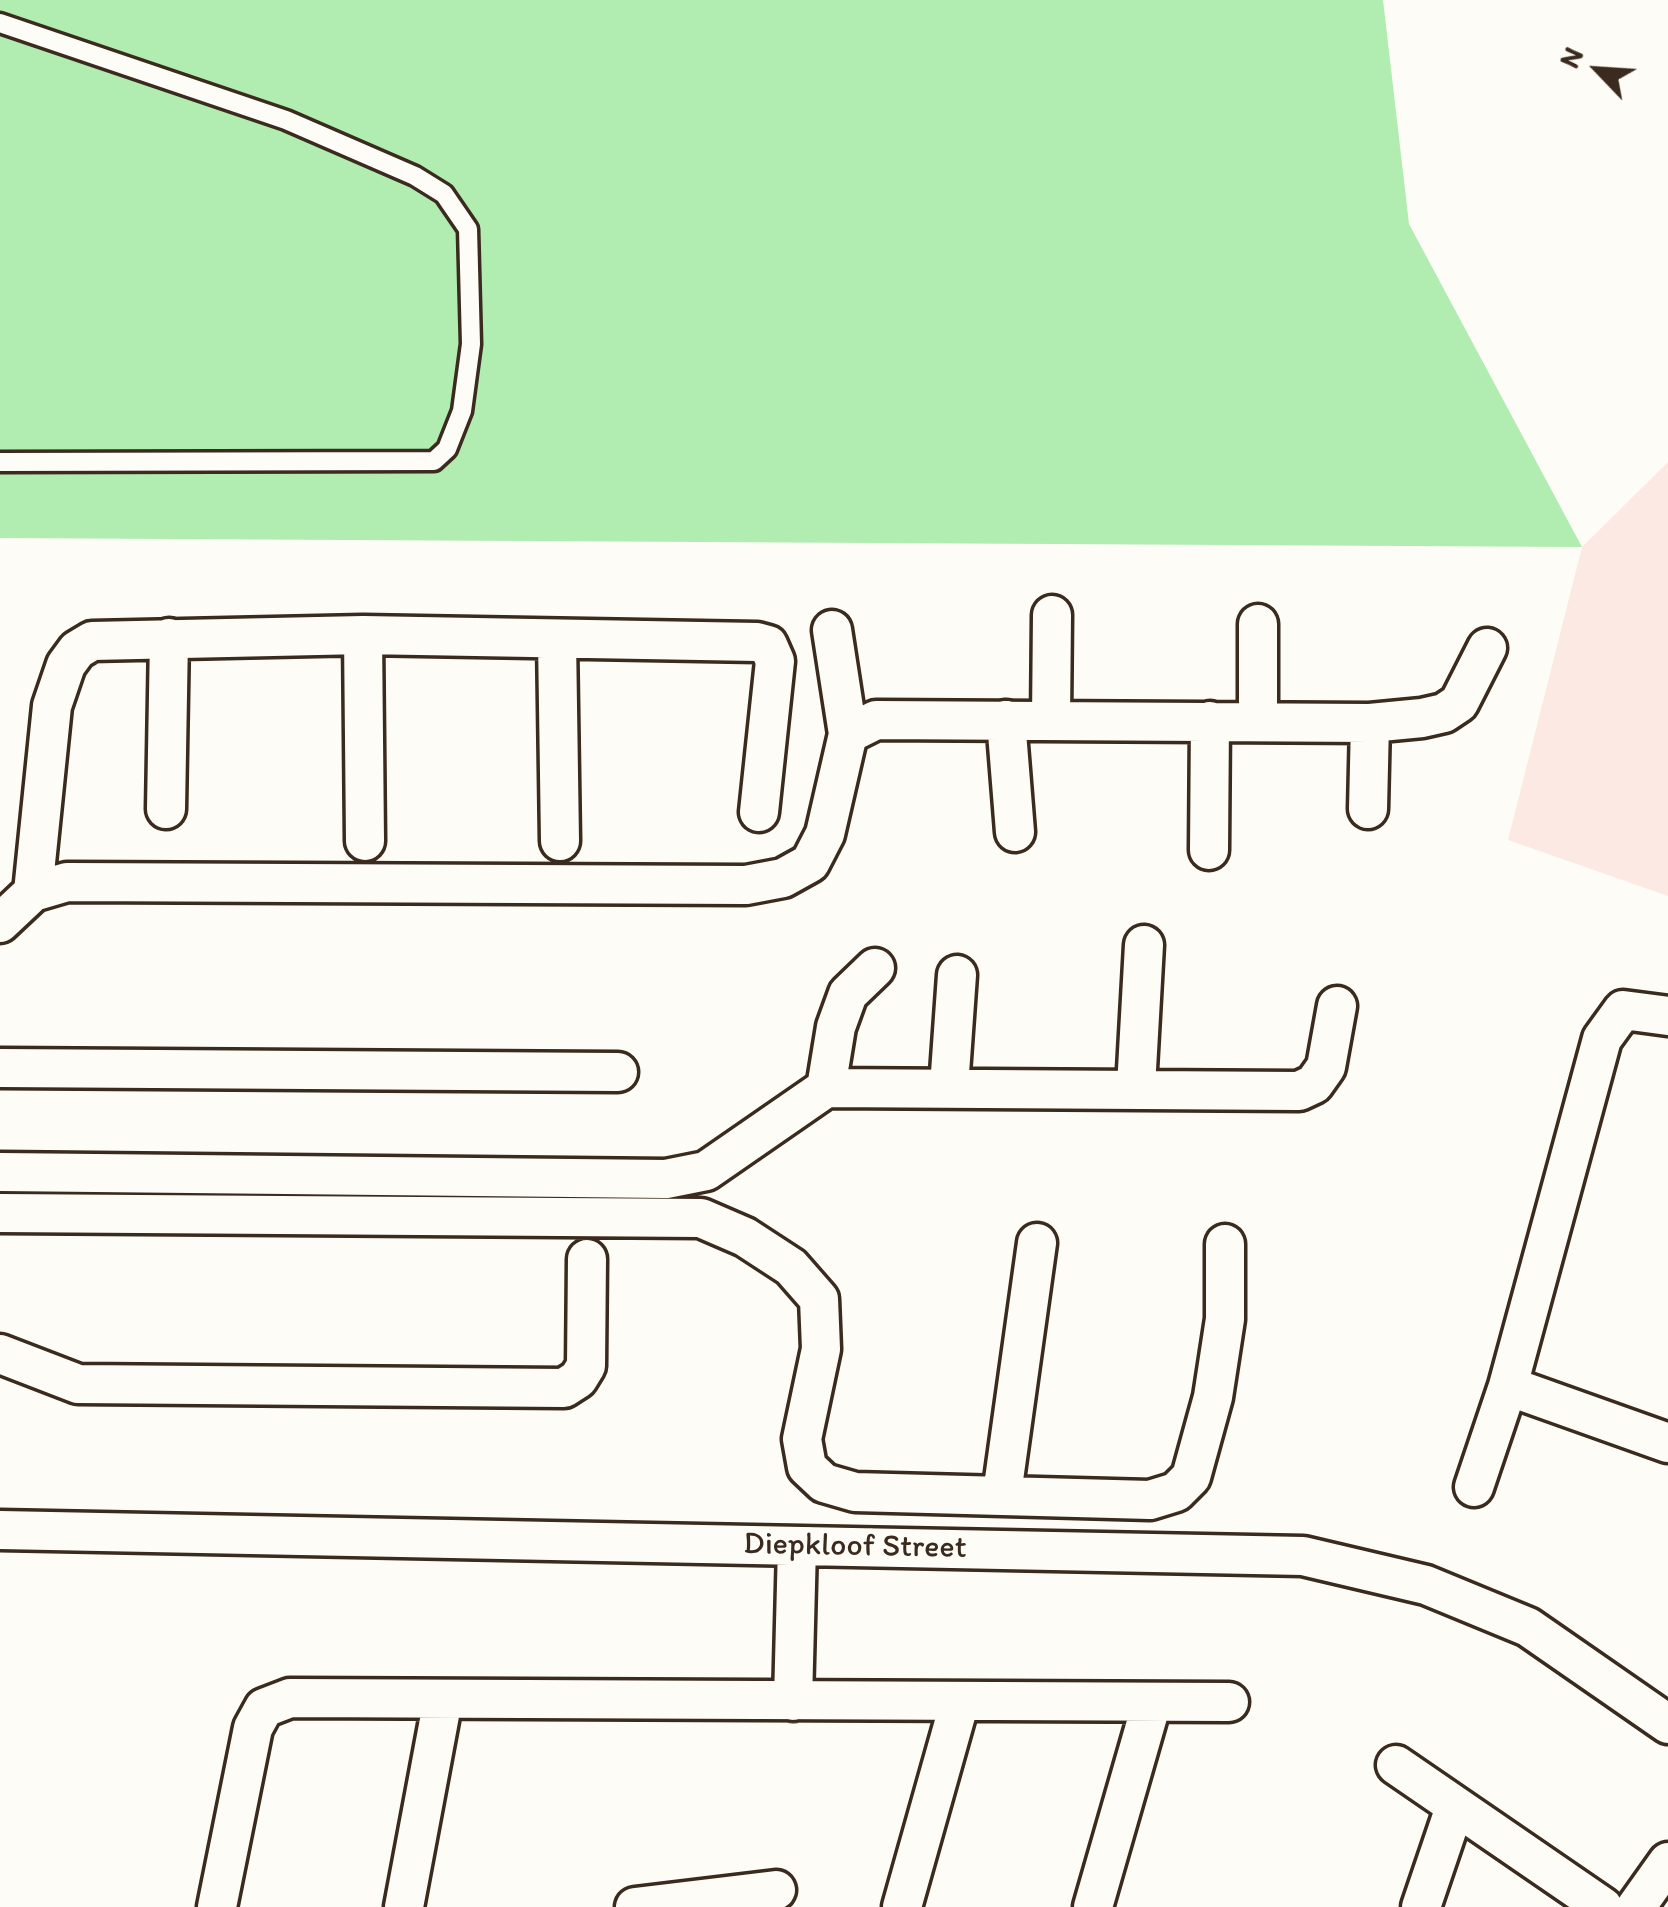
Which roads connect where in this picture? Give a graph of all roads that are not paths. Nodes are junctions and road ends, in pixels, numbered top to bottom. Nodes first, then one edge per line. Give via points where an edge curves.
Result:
1 (0, 23) edge
2 (0, 462) edge
3 (1052, 616) dead end
4 (1258, 624) dead end
5 (832, 630) dead end
6 (363, 636) junction
7 (169, 638) junction
8 (557, 638) junction
9 (1487, 648) dead end
10 (1006, 720) junction
11 (1051, 720) junction
12 (1210, 722) junction
13 (1258, 722) junction
14 (1370, 722) junction
15 (848, 734) junction
16 (166, 809) dead end
17 (1368, 809) dead end
18 (759, 812) dead end
19 (1015, 832) dead end
20 (365, 841) dead end
21 (560, 841) dead end
22 (1208, 850) dead end
23 (33, 892) junction
24 (0, 923) edge
25 (1144, 945) dead end
26 (874, 968) dead end
27 (957, 974) dead end
28 (1336, 1006) dead end
29 (1668, 1016) edge
30 (0, 1068) edge
31 (618, 1072) dead end
32 (1136, 1086) junction
33 (949, 1087) junction
34 (826, 1088) junction
35 (0, 1172) edge
36 (0, 1214) edge
37 (1038, 1243) dead end
38 (1225, 1244) dead end
39 (587, 1259) dead end
40 (0, 1354) edge
41 (1508, 1386) junction
42 (1668, 1442) edge
43 (1474, 1486) dead end
44 (1002, 1494) junction
45 (0, 1530) edge
46 (797, 1546) junction
47 (443, 1699) junction
48 (793, 1700) junction
49 (960, 1701) junction
50 (1152, 1702) junction
51 (1228, 1702) dead end
52 (1668, 1724) edge
53 (1396, 1766) dead end
54 (1456, 1808) junction
55 (1668, 1862) edge
56 (776, 1890) dead end
57 (218, 1907) edge
58 (404, 1907) edge
59 (635, 1907) edge
60 (902, 1907) edge
61 (1093, 1907) edge
62 (1421, 1907) edge
63 (1603, 1907) edge
64 (1636, 1907) edge

1 - 2 lane via 286,120 444,194 468,229 470,344 462,411 447,449 434,460
3 - 11 street
4 - 13 street
5 - 15 street
6 - 7 street
6 - 8 street
6 - 20 street
7 - 16 street
7 - 23 street via 92,641 66,666 52,706
8 - 18 street via 768,645 775,661
8 - 21 street
9 - 14 street via 1458,703 1444,713
10 - 11 street
10 - 15 street via 876,720
10 - 19 street
11 - 12 street
12 - 13 street
12 - 22 street
13 - 14 street
14 - 17 street
15 - 23 street via 825,834 810,863 783,878 746,885 68,882
23 - 24 street
25 - 32 street
26 - 34 street via 848,994
27 - 33 street
28 - 32 street via 1326,1067 1299,1091
29 - 41 street via 1623,1010 1602,1039
30 - 31 street
32 - 33 street
33 - 34 street
34 - 35 street via 706,1171 666,1179
36 - 44 street via 701,1218 745,1236 791,1267 819,1299 821,1350 802,1439 806,1467 824,1483 855,1492
37 - 44 street
38 - 44 street via 1225,1319 1191,1477 1176,1492 1150,1500
39 - 40 street via 586,1366 564,1388 78,1384
41 - 42 street
41 - 43 street
45 - 46 street, Diepkloof Street
46 - 48 street
46 - 52 street, Diepkloof Street via 1302,1556 1426,1585 1528,1626
47 - 48 street
47 - 57 street via 290,1698 264,1708 245,1754
47 - 58 street
48 - 49 street
49 - 50 street
49 - 60 street
50 - 51 street
50 - 61 street
53 - 54 street
54 - 62 street
54 - 63 street
55 - 64 street
56 - 59 street

